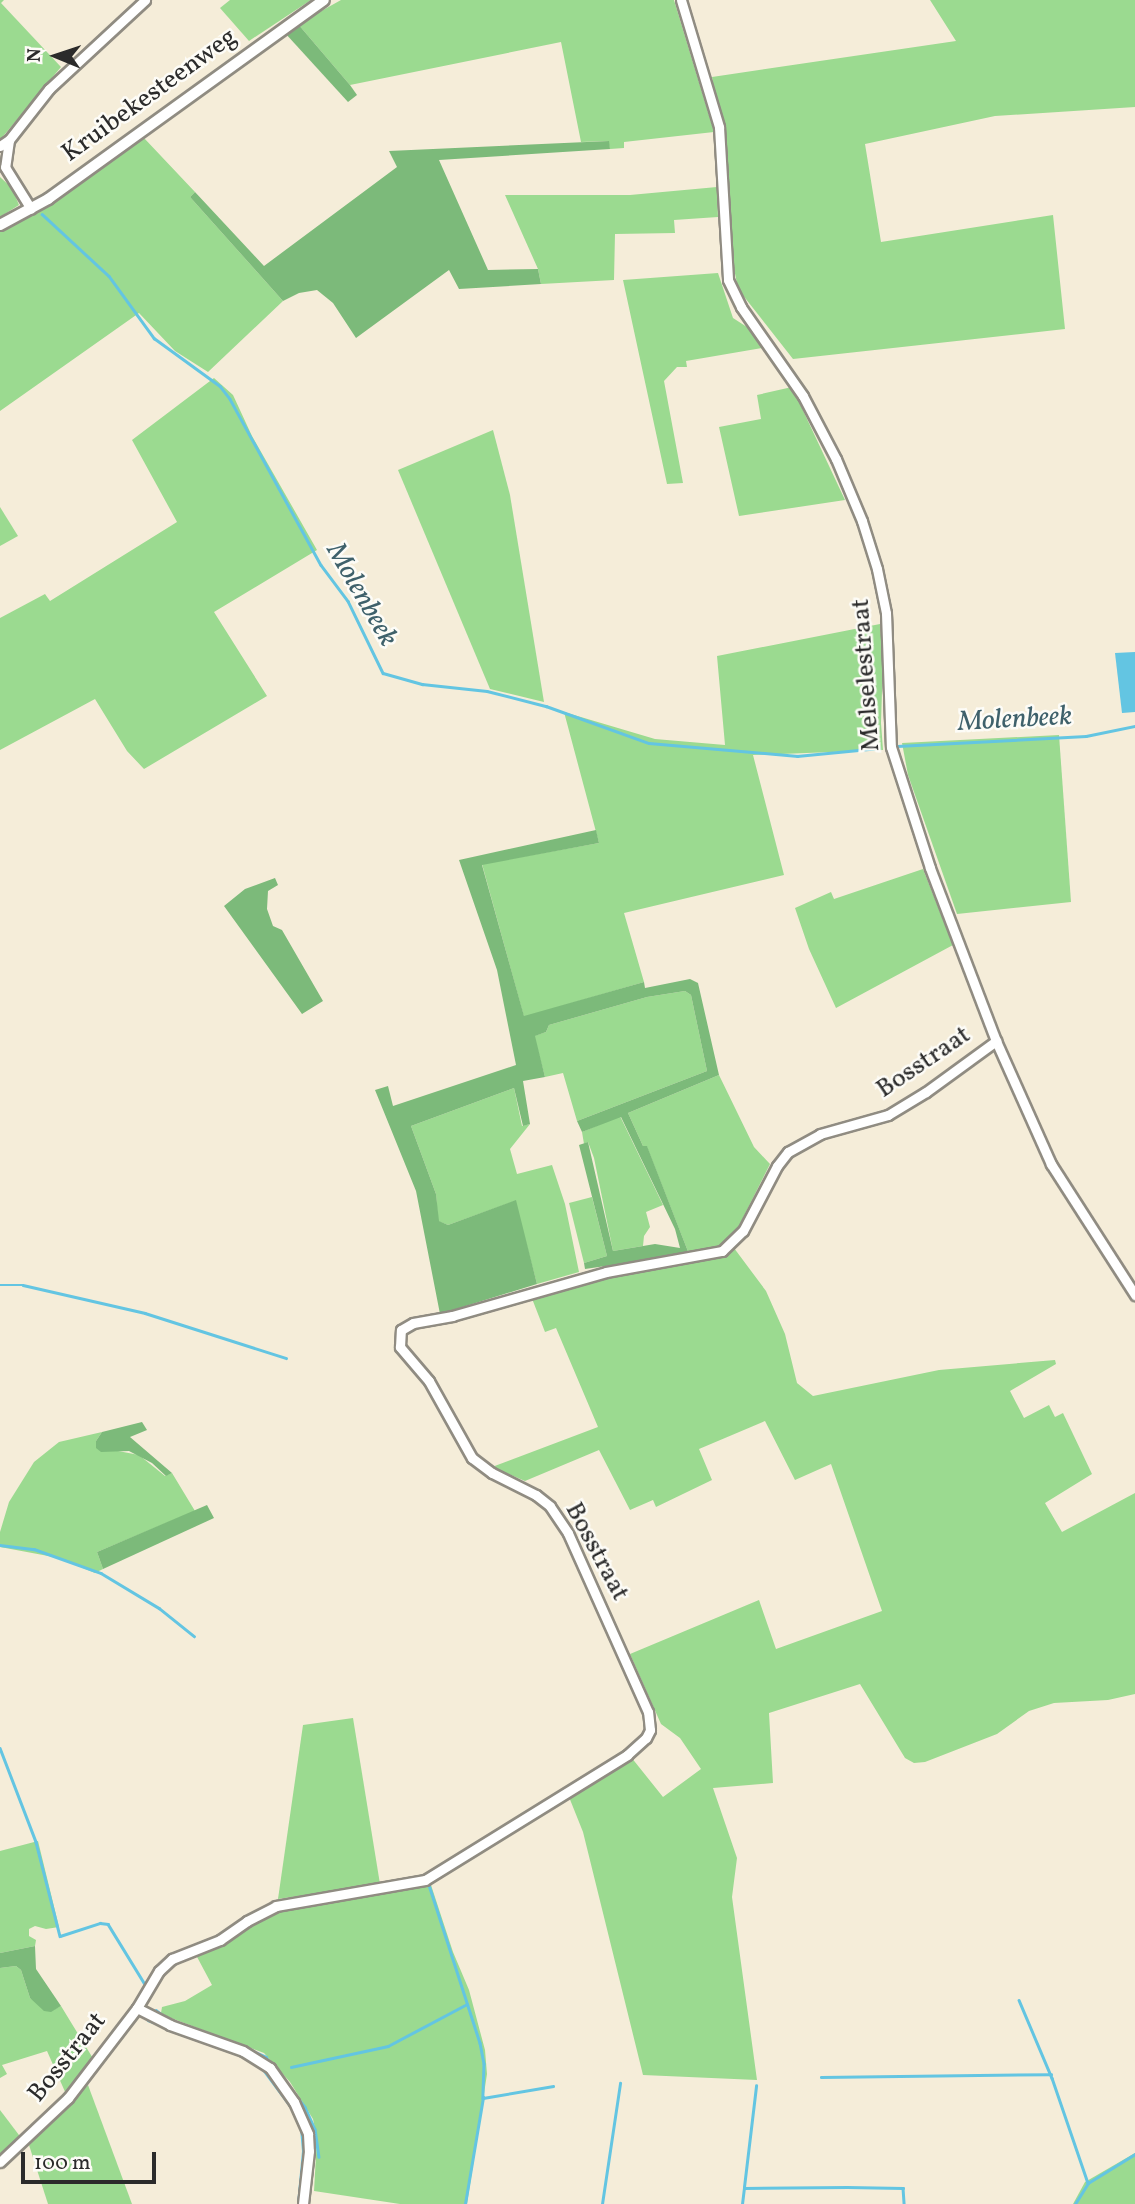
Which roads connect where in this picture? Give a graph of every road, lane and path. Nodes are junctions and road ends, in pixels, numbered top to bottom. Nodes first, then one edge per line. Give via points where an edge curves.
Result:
1 (145, 0) edge
2 (324, 0) edge
3 (681, 0) edge
4 (9, 140) junction
5 (0, 146) edge
6 (0, 168) edge
7 (9, 177) junction
8 (31, 209) junction
9 (0, 225) edge
10 (996, 1041) junction
11 (1135, 1295) edge
12 (137, 2008) junction
13 (0, 2162) edge
14 (303, 2204) edge

1 - 4 street via 49,89
2 - 8 street, Kruibekesteenweg
3 - 10 street, Melselestraat via 719,127 728,280 741,307 803,396 862,521 886,613 888,726 896,767
4 - 5 street
4 - 7 street via 5,155
6 - 7 street
7 - 8 street
8 - 9 street, Kruibekesteenweg
10 - 11 street, Melselestraat via 1051,1164
10 - 12 street, Bosstraat via 888,1115 820,1134 788,1152 743,1231 722,1251 606,1272 401,1330 400,1347 429,1381 472,1458 536,1495 550,1506 568,1533 644,1702 650,1730 627,1755 425,1880 276,1906 220,1940 172,1959 159,1971
12 - 13 street, Bosstraat via 68,2098
12 - 14 street, Bosstraat via 243,2051 270,2068 308,2134

